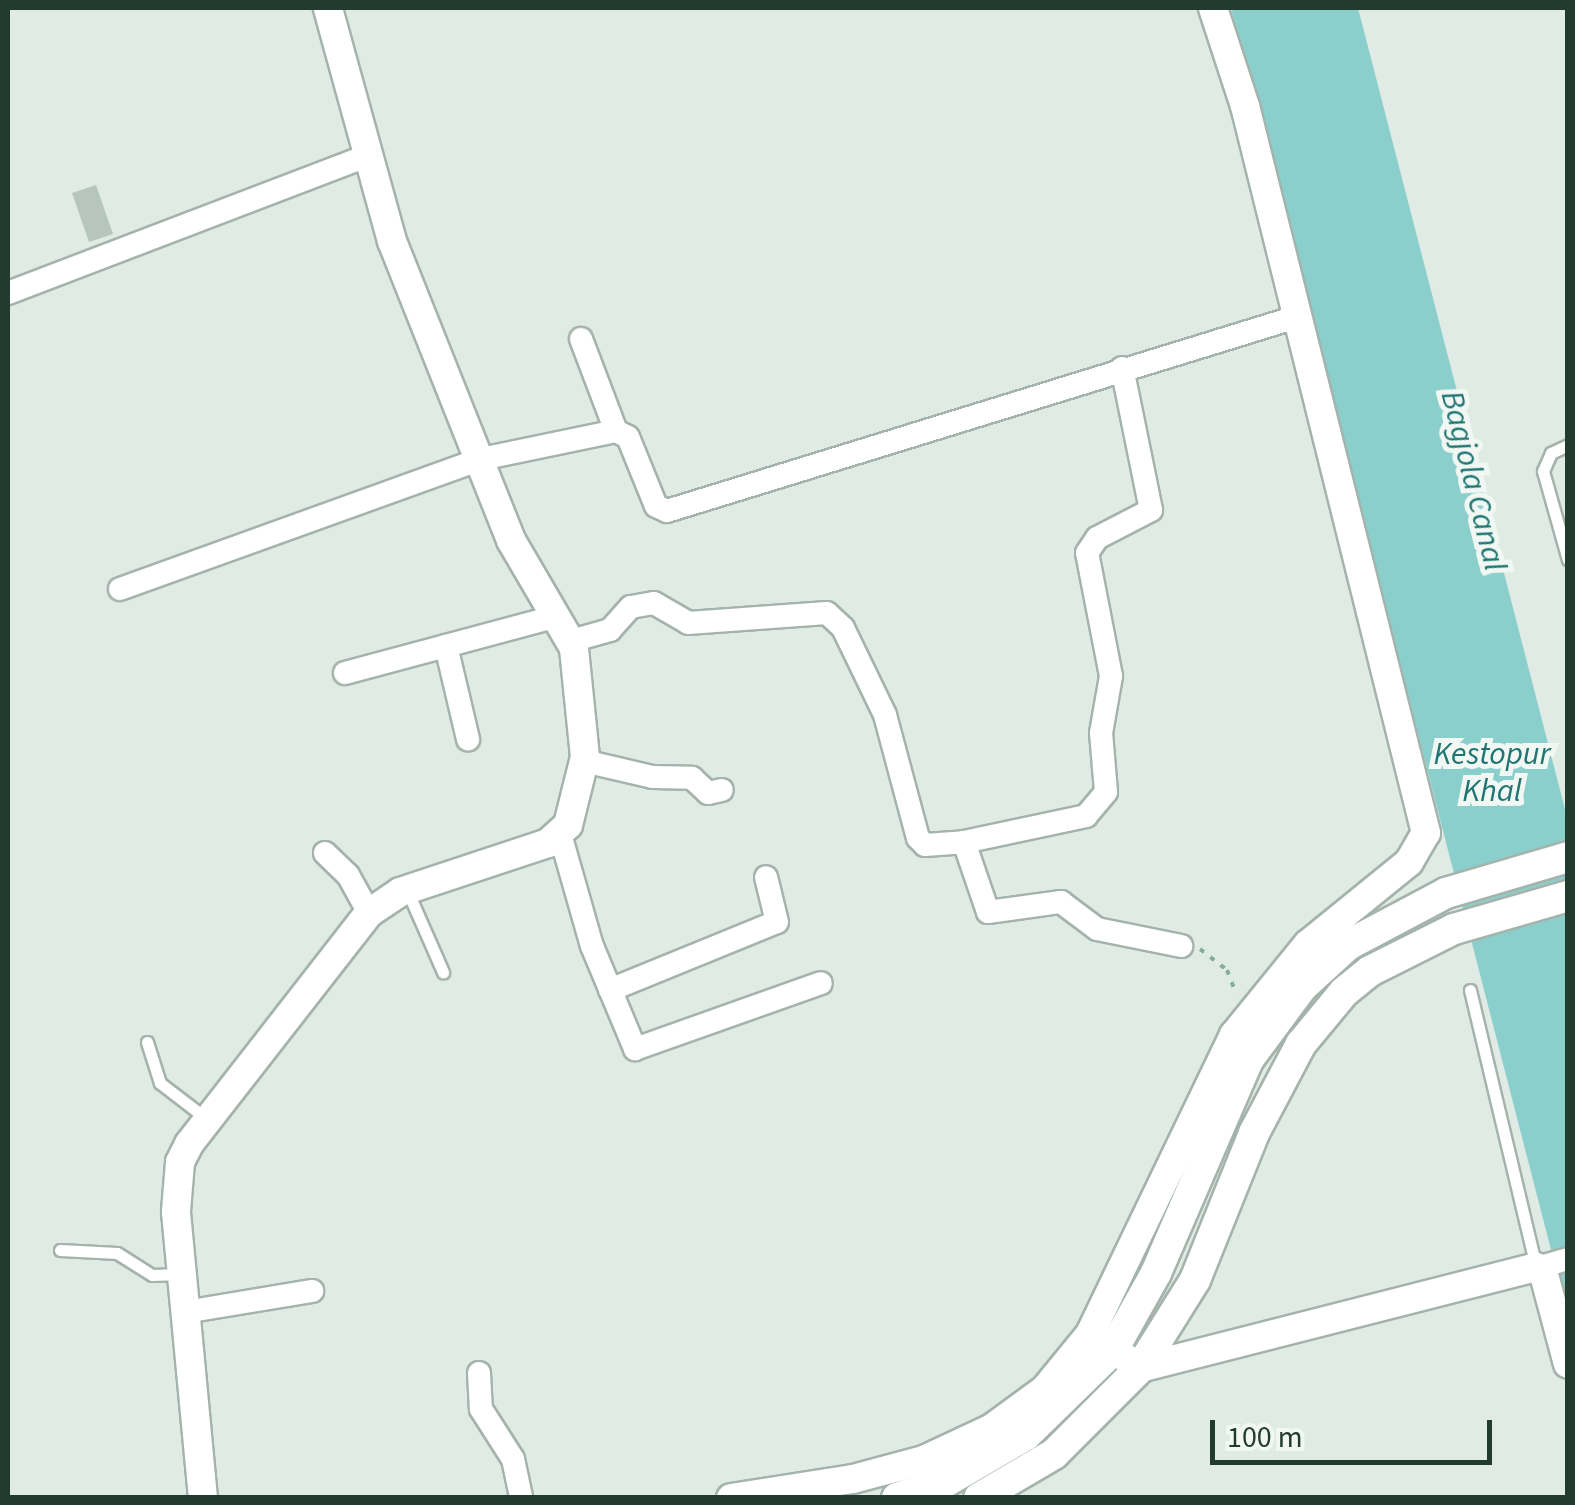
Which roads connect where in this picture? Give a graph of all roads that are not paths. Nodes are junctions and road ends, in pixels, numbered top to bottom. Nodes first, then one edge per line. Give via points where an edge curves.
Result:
1 (328, 8) edge
2 (1214, 8) edge
3 (365, 158) junction
4 (8, 293) edge
5 (1293, 318) junction
6 (582, 339) dead end
7 (1122, 368) junction
8 (616, 431) junction
9 (1568, 445) edge
10 (481, 459) junction
11 (1568, 560) edge
12 (120, 589) dead end
13 (557, 616) junction
14 (571, 642) junction
15 (446, 646) junction
16 (345, 673) dead end
17 (468, 739) dead end
18 (584, 762) junction
19 (722, 790) dead end
20 (560, 834) junction
21 (964, 842) junction
22 (325, 853) dead end
23 (1568, 857) edge
24 (766, 877) dead end
25 (406, 890) junction
26 (1568, 896) edge
27 (368, 913) junction
28 (1181, 946) road end
29 (443, 972) dead end
30 (821, 983) dead end
31 (610, 990) junction
32 (1470, 990) dead end
33 (147, 1042) dead end
34 (206, 1120) junction
35 (60, 1250) dead end
36 (1551, 1264) edge
37 (181, 1274) junction
38 (312, 1292) dead end
39 (185, 1312) junction
40 (1102, 1342) junction
41 (1568, 1364) edge
42 (1140, 1368) junction
43 (479, 1373) dead end
44 (203, 1498) edge
45 (521, 1498) edge
46 (732, 1498) edge
47 (897, 1498) edge
48 (979, 1498) edge

1 - 3 street
2 - 5 street
3 - 4 street
3 - 10 street
5 - 7 street
5 - 40 street via 1426,832 1408,862 1320,933 1250,1012 1214,1069
6 - 8 street
7 - 8 street via 667,511 656,506 628,437
7 - 21 street via 1151,510 1096,538 1087,553 1111,676 1101,733 1106,792 1086,816
8 - 10 street
9 - 11 lane via 1551,454 1543,471
10 - 12 street
10 - 13 street via 520,559
13 - 14 street
13 - 15 street
14 - 18 street via 581,670
14 - 21 street via 610,630 632,607 654,603 688,623 827,613 844,628 885,714 918,838 925,845
15 - 16 street
15 - 17 street
18 - 19 street via 692,778 708,794
18 - 20 street via 580,790
20 - 25 street
20 - 31 street
21 - 28 street via 988,912 1061,902 1097,929
22 - 27 street via 348,875
23 - 40 main road via 1446,894 1348,945 1282,1008 1233,1090 1172,1238
24 - 31 street via 777,922
25 - 27 street
25 - 29 lane
26 - 42 main road via 1454,929 1370,971 1322,1015 1254,1132 1195,1280
27 - 34 street
30 - 31 street via 640,1051
32 - 36 lane
33 - 34 lane via 160,1082
34 - 37 street via 180,1162 176,1184
35 - 37 lane via 116,1253 152,1275
36 - 41 street
36 - 42 street
37 - 39 street
38 - 39 street
39 - 44 street
40 - 42 street
40 - 46 street via 1022,1408 960,1444 853,1479
40 - 47 main road via 1026,1435 947,1480
42 - 48 main road via 1054,1454
43 - 45 street via 481,1408 513,1459

